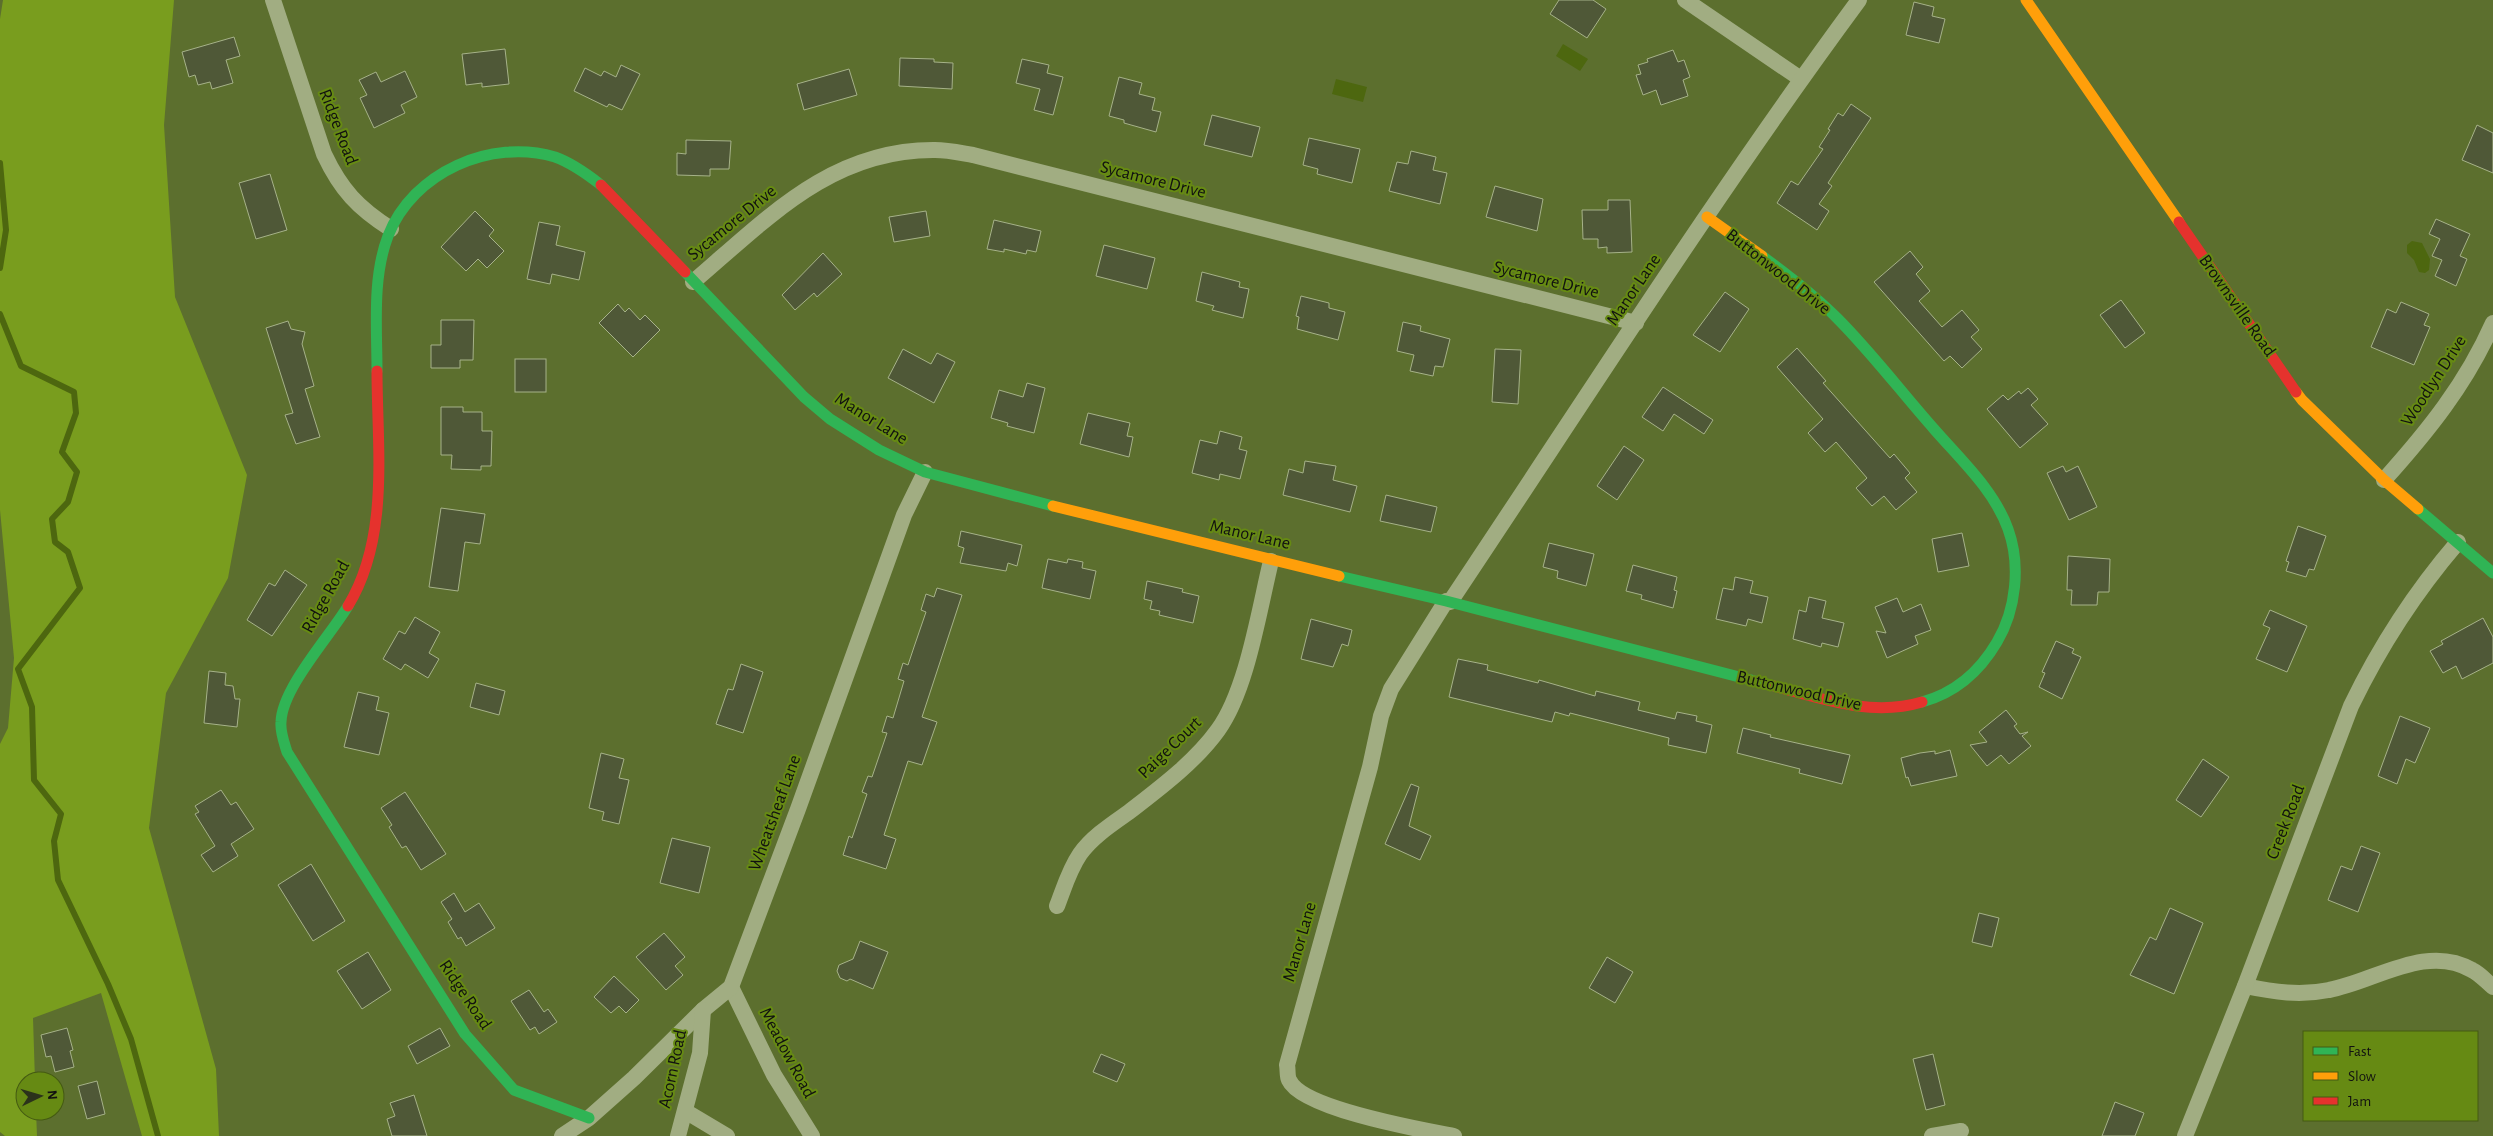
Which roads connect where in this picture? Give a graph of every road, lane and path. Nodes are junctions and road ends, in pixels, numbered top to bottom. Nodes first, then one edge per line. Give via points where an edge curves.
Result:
1 (273, 0) edge
2 (1685, 0) edge
3 (1859, 0) edge
4 (2026, 0) edge
5 (1801, 79) junction
6 (1707, 217) junction
7 (391, 229) junction
8 (693, 282) junction
9 (1636, 323) junction
10 (2493, 323) edge
11 (925, 472) junction
12 (2384, 480) junction
13 (2458, 542) junction
14 (1271, 561) junction
15 (2493, 573) edge
16 (1448, 601) junction
17 (1057, 906) dead end
18 (2246, 986) junction
19 (731, 987) junction
20 (2493, 987) edge
21 (703, 1010) junction
22 (685, 1112) junction
23 (589, 1118) junction
24 (1961, 1131) dead end
25 (562, 1136) edge
26 (678, 1136) edge
27 (727, 1136) edge
28 (812, 1136) edge
29 (1454, 1136) edge
30 (1932, 1136) edge
31 (2185, 1136) edge

1 - 7 street, Ridge Road via 324,154 336,178 345,192
2 - 5 street
3 - 5 street, Manor Lane
4 - 12 street, Brownsville Road via 2302,400
5 - 6 street, Manor Lane
6 - 9 street, Manor Lane
6 - 16 street, Buttonwood Drive via 1782,270 1826,308 1992,498 2008,528 2014,553 2011,609 1992,653 1966,680 1933,698 1882,709 1850,706
7 - 8 street, Manor Lane via 415,194 452,166 476,157 511,152 534,153 555,158 594,178
7 - 23 street, Ridge Road via 377,294 375,538 348,607 290,694 281,720 281,733 287,752 465,1034 514,1090
8 - 9 street, Sycamore Drive via 816,182 875,156 937,150 973,155
8 - 11 street, Manor Lane via 804,397 830,419 879,450
9 - 16 street, Manor Lane
10 - 12 street, Woodlyn Drive via 2448,403
11 - 14 street, Manor Lane
11 - 19 street, Wheatsheaf Lane via 904,515
12 - 13 street, Brownsville Road
13 - 15 street, Brownsville Road
13 - 18 street, Creek Road via 2405,610 2355,698
14 - 16 street, Manor Lane
14 - 17 street, Paige Court via 1242,679 1224,722 1196,755 1081,852 1069,871
16 - 29 street, Manor Lane via 1391,689 1380,716 1370,767 1287,1065 1289,1080 1294,1086 1341,1110
18 - 20 street via 2302,994 2330,990 2419,962 2449,962 2472,970
18 - 31 street, Creek Road
19 - 21 street, Wheatsheaf Lane
19 - 28 street, Meadow Road via 774,1075
21 - 22 street, Acorn Road via 700,1053
21 - 23 street, Wheatsheaf Lane
22 - 26 street, Acorn Road
22 - 27 street
23 - 25 street, Wheatsheaf Lane
24 - 30 street

